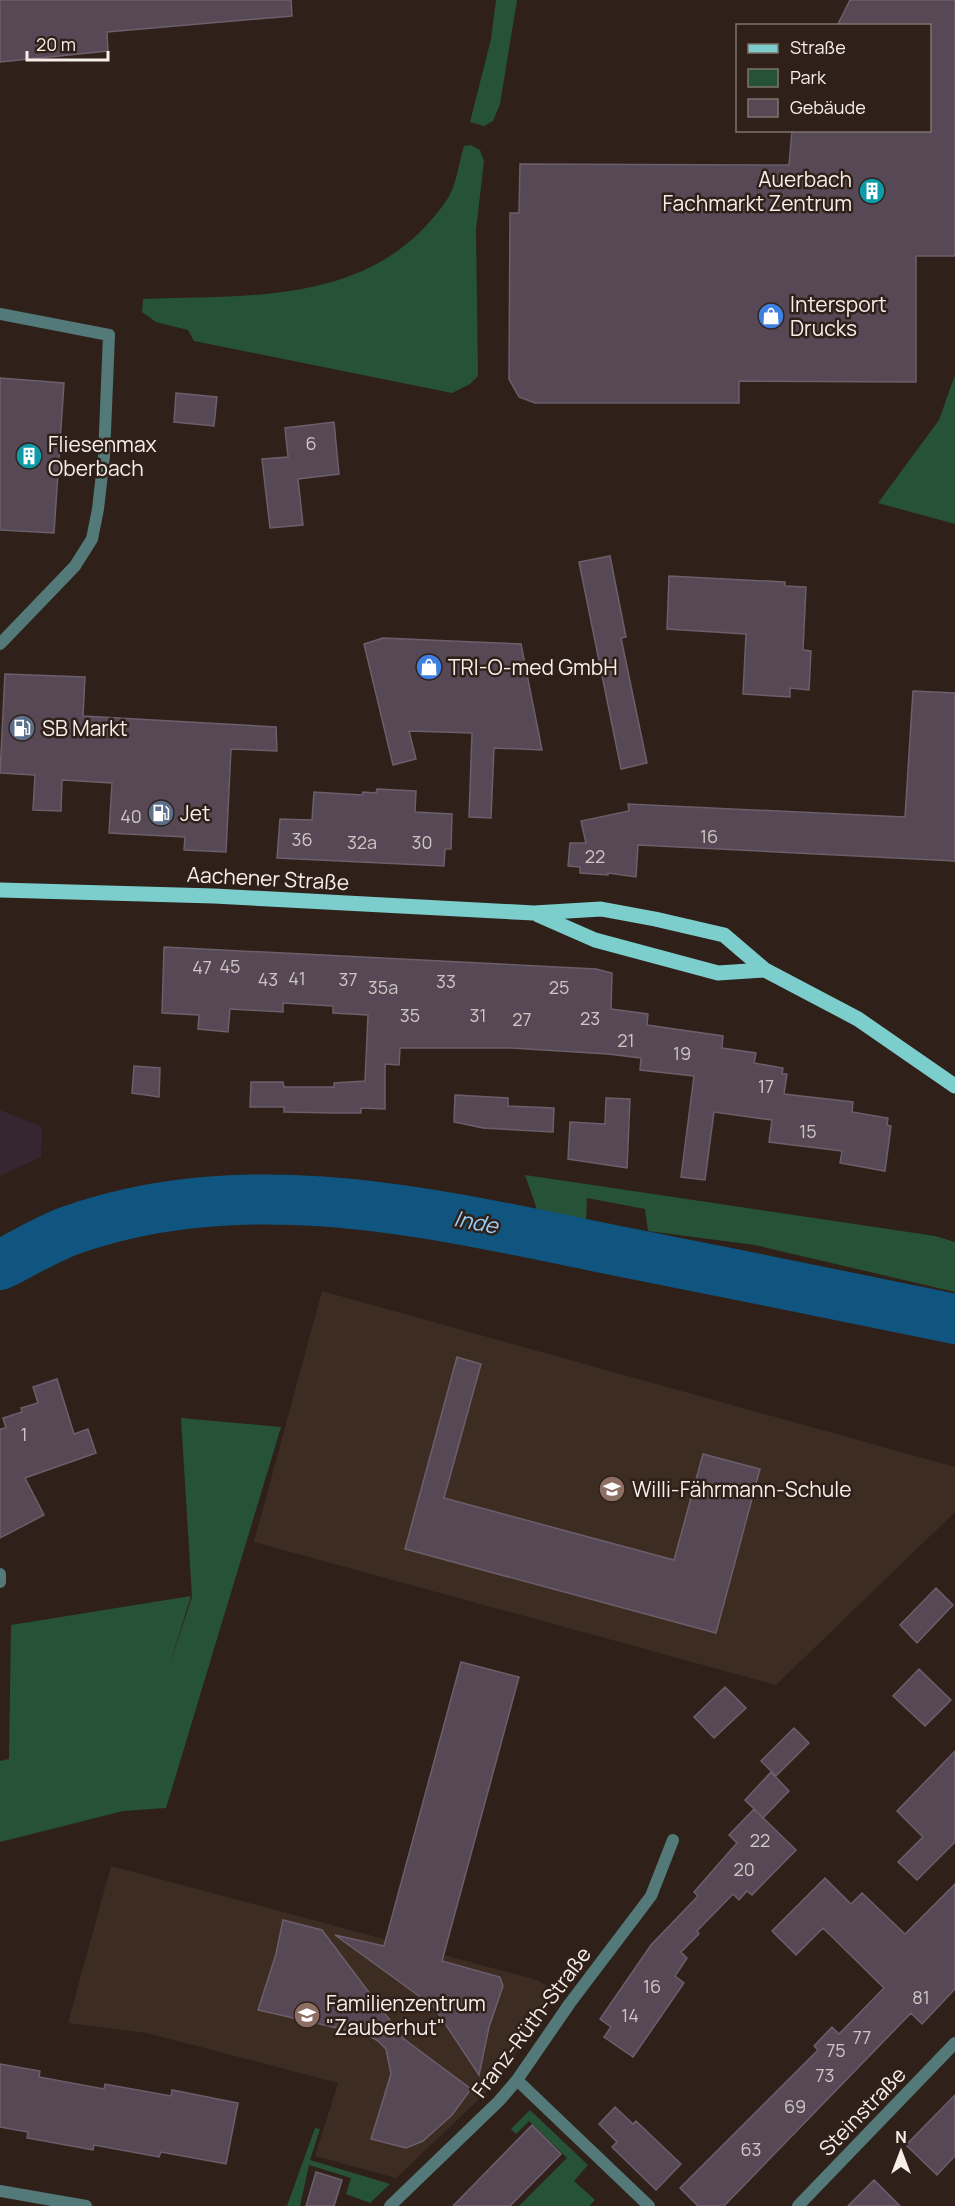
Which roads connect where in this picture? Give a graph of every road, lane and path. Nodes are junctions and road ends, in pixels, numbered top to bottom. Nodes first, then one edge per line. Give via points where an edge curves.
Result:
1 (0, 314) edge
2 (0, 644) edge
3 (0, 890) edge
4 (534, 913) junction
5 (765, 970) junction
6 (955, 1086) edge
7 (0, 1574) edge
8 (0, 1582) edge
9 (673, 1840) dead end
10 (955, 2043) edge
11 (517, 2080) junction
12 (0, 2191) edge
13 (86, 2206) edge
14 (390, 2206) edge
15 (649, 2206) edge
16 (798, 2206) edge

1 - 2 street via 108,335 104,456 92,539 75,566
3 - 4 main road, Aachener Straße via 214,896
4 - 5 main road, Aachener Straße via 595,940 718,973
4 - 5 main road, Aachener Straße via 601,909 724,935
5 - 6 main road, Aachener Straße via 858,1019
7 - 8 street
9 - 11 street, Franz-Rüth-Straße via 651,1896
10 - 16 street, Steinstraße
11 - 14 street, Franz-Rüth-Straße
11 - 15 street
12 - 13 street

